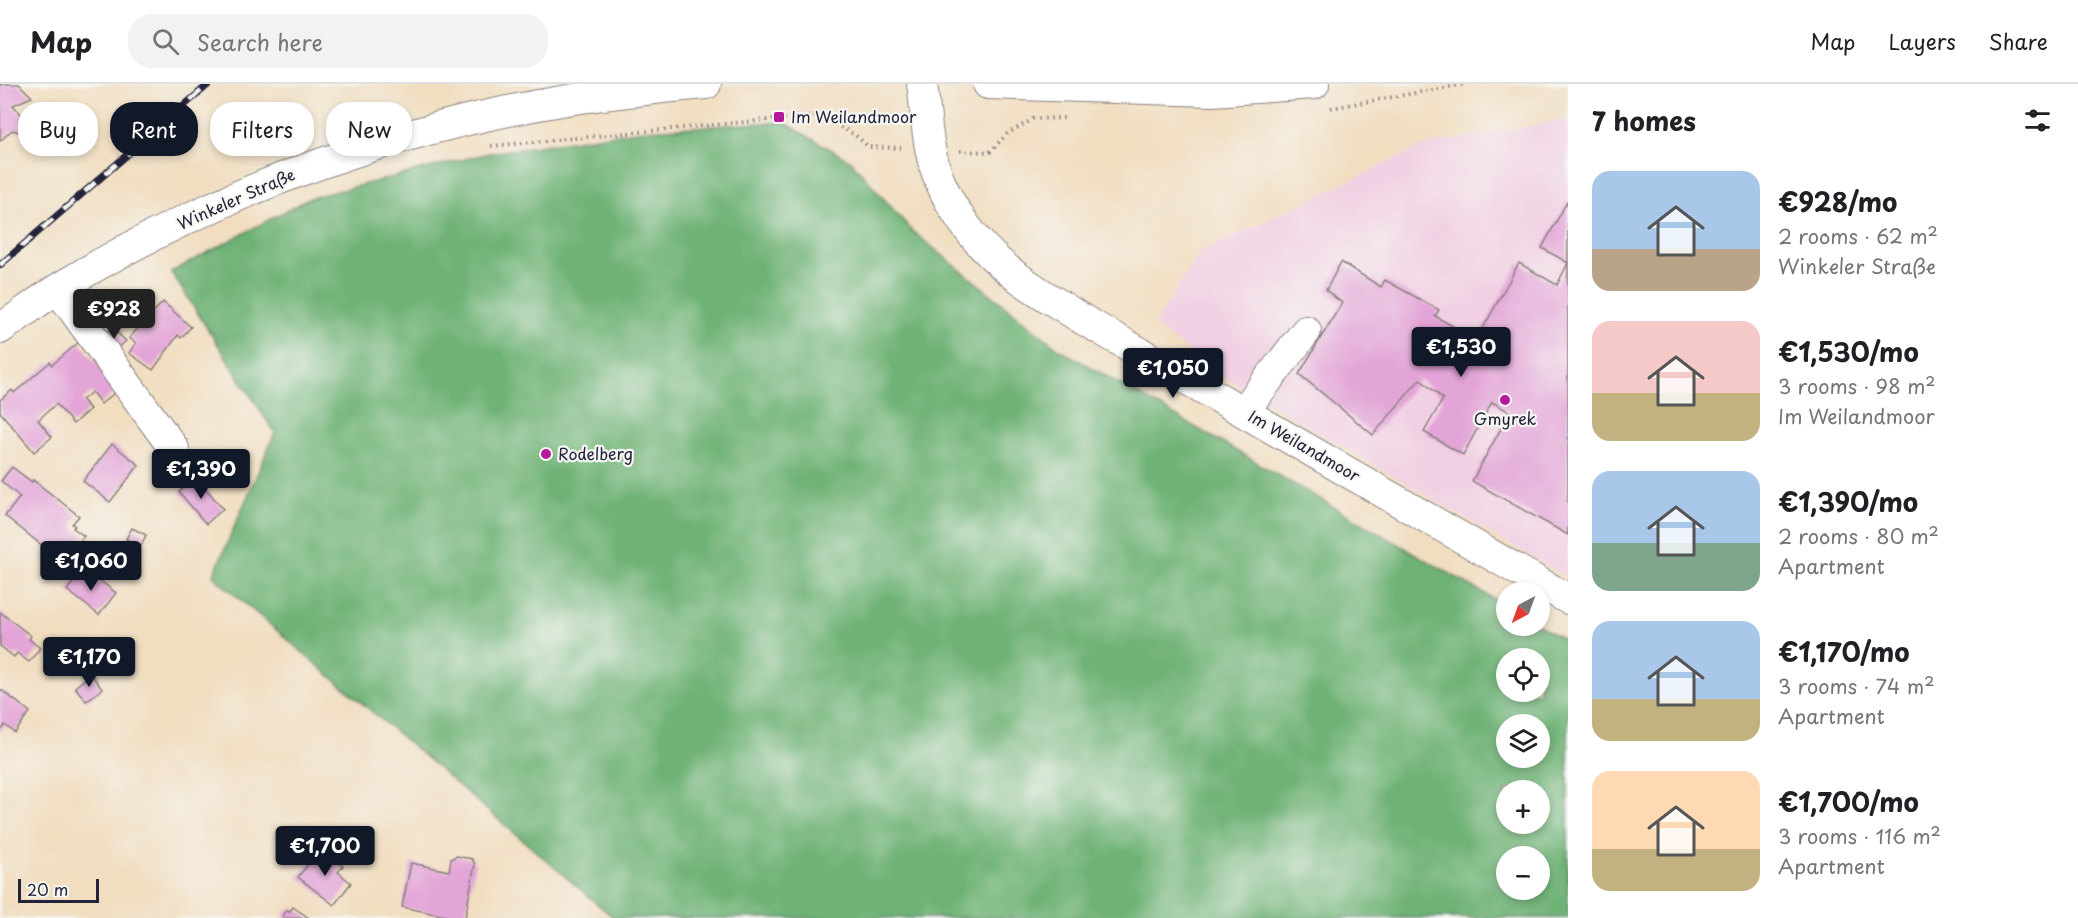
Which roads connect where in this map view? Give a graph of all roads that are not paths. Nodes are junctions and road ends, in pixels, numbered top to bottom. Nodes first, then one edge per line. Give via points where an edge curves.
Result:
1 (706, 84) edge
2 (922, 84) edge
3 (988, 84) edge
4 (1314, 84) edge
5 (58, 289) junction
6 (0, 329) edge
7 (1306, 331) dead end
8 (1244, 411) junction
9 (174, 449) dead end
10 (1568, 599) edge

1 - 5 street, Winkeler Straße via 566,100 393,141 301,171 213,207 127,249
2 - 8 street, Im Weilandmoor via 930,149 940,182 983,248 1012,273 1082,319
3 - 4 street via 1212,91
5 - 6 street, Winkeler Straße
5 - 9 street
7 - 8 street
8 - 10 street, Im Weilandmoor

